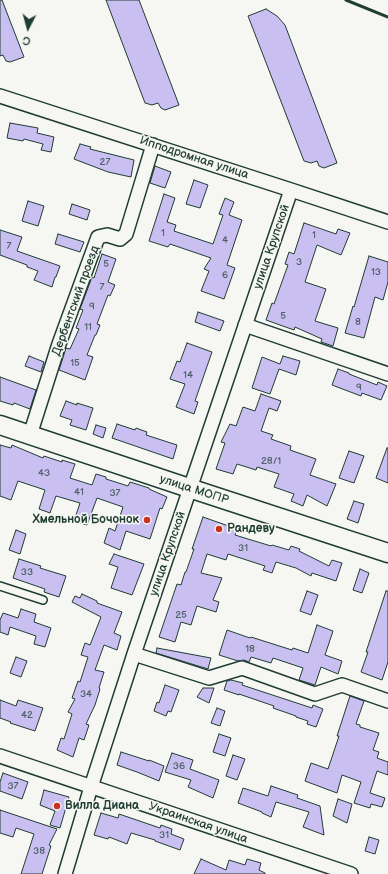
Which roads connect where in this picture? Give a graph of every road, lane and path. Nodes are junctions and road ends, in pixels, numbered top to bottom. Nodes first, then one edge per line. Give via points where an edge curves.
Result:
1 (0, 96) edge
2 (153, 145) junction
3 (291, 190) junction
4 (388, 222) edge
5 (245, 325) junction
6 (388, 374) edge
7 (0, 425) edge
8 (30, 435) junction
9 (189, 488) junction
10 (388, 553) edge
11 (0, 586) edge
12 (43, 600) dead end
13 (134, 654) junction
14 (388, 701) edge
15 (0, 756) edge
16 (91, 786) junction
17 (65, 874) edge
18 (351, 874) edge

1 - 2 street, Ипподромная улица
2 - 3 street, Ипподромная улица
2 - 8 street, Дербентский проезд via 126,234 120,239 107,235 98,237 59,344
3 - 4 street, Ипподромная улица
3 - 5 street, улица Крупской
5 - 6 street
5 - 9 street, улица Крупской
7 - 8 main road, улица МОПР
8 - 9 main road, улица МОПР
9 - 10 main road, улица МОПР
9 - 13 street, улица Крупской
11 - 12 lane
13 - 14 street via 209,678 242,668 315,694 342,686
13 - 16 street, улица Крупской
15 - 16 street, Украинская улица
16 - 17 street, улица Крупской
16 - 18 street, Украинская улица

